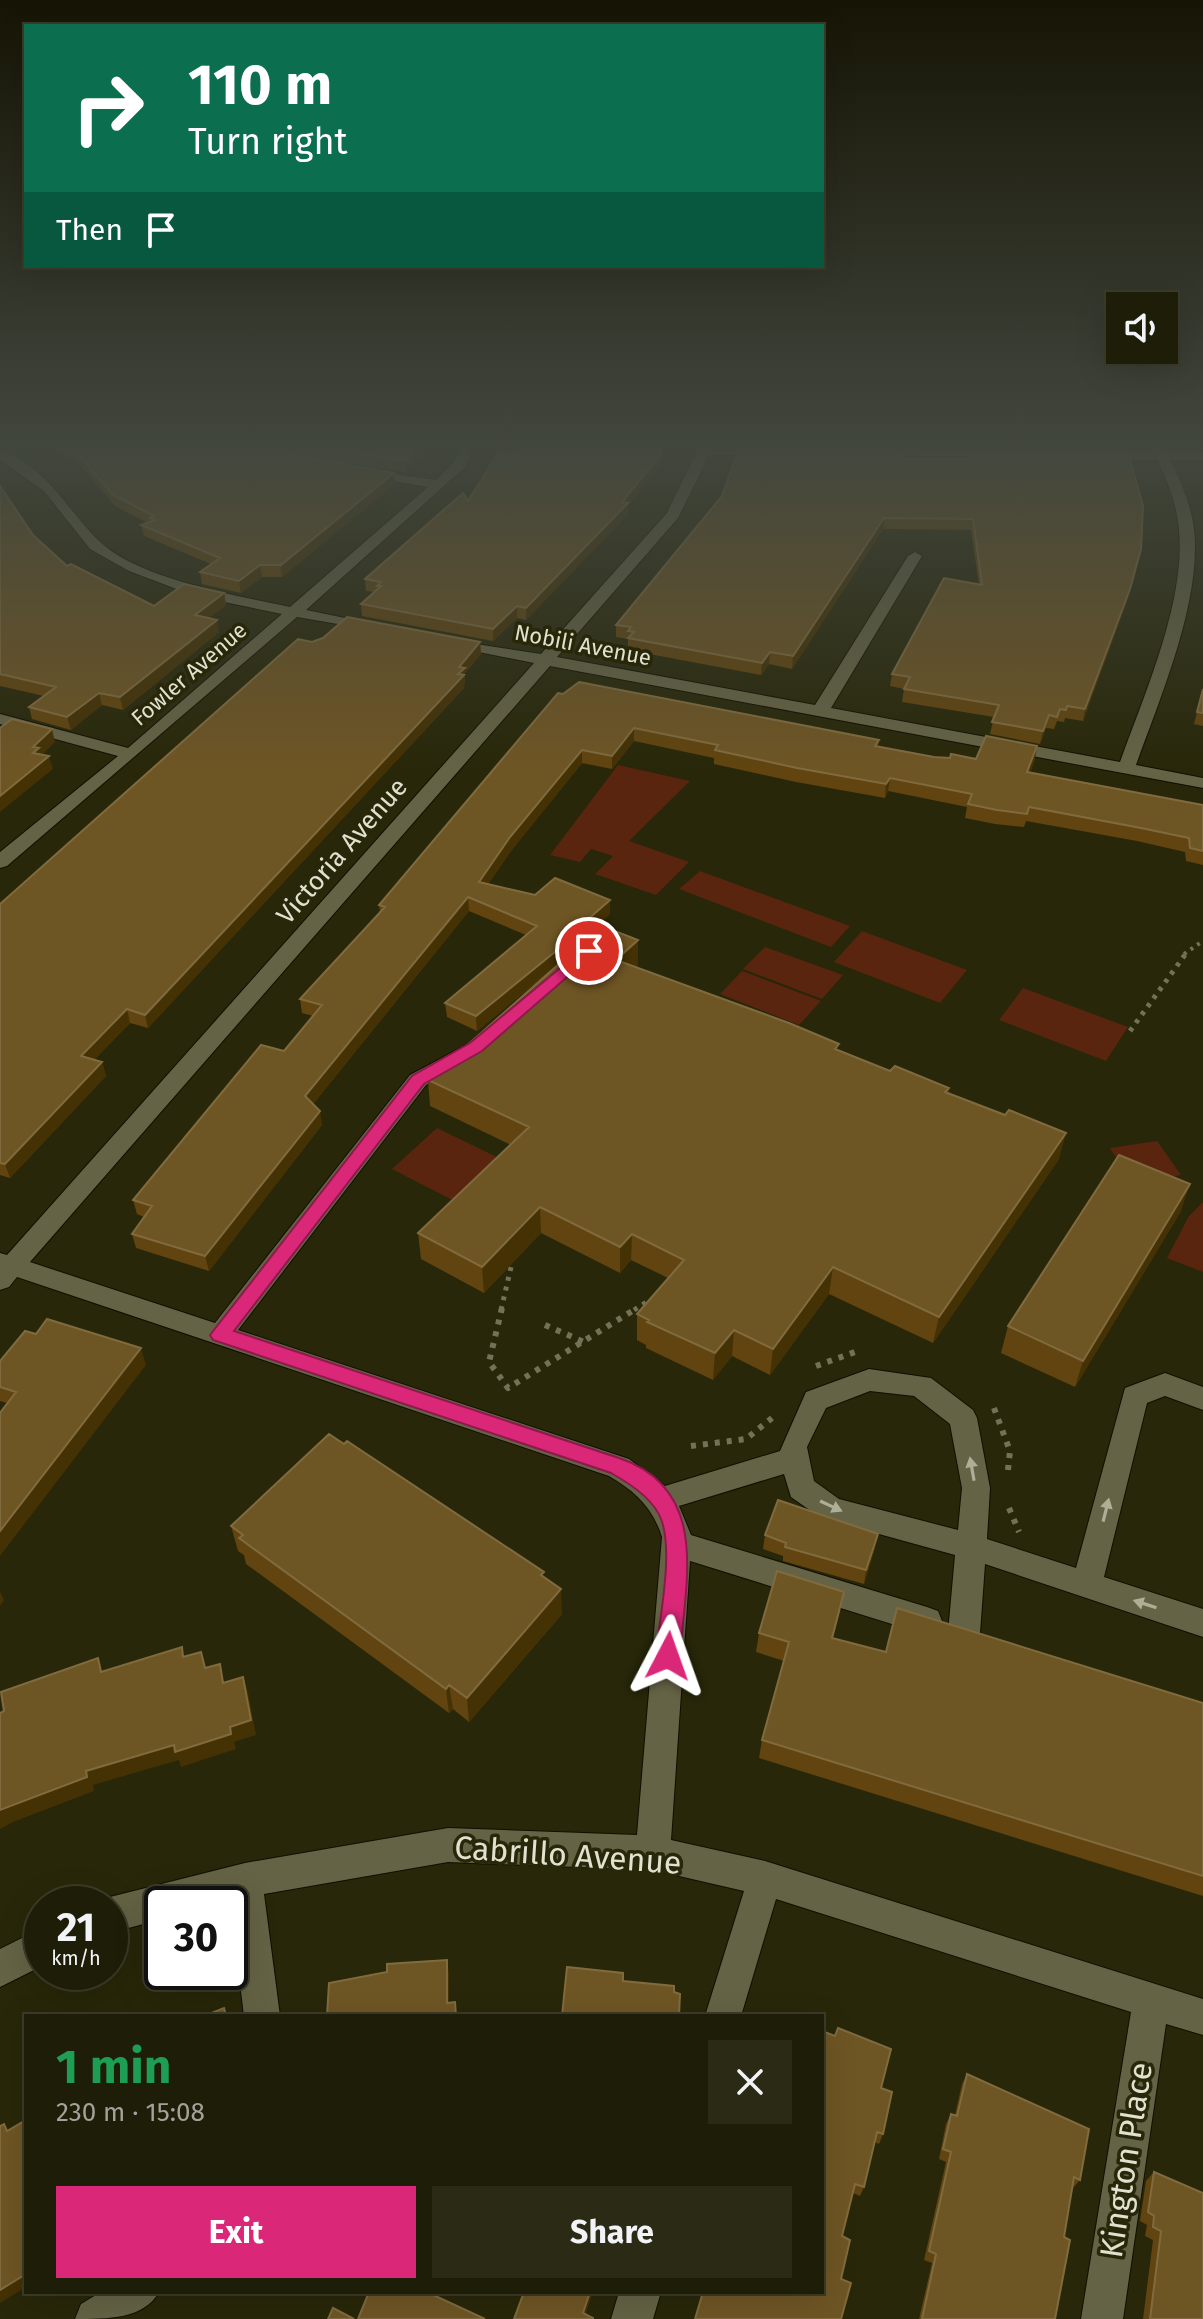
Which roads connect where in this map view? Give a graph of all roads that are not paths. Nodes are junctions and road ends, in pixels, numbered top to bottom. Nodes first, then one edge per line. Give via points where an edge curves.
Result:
1 (108, 553) edge
2 (362, 553) edge
3 (639, 553) edge
4 (1187, 553) edge
5 (915, 556) dead end
6 (294, 613) junction
7 (395, 632) edge
8 (439, 640) edge
9 (544, 660) junction
10 (820, 712) junction
11 (0, 719) edge
12 (131, 754) junction
13 (1126, 769) junction
14 (1203, 783) edge
15 (0, 862) edge
16 (499, 1028) edge
17 (4, 1269) edge
18 (220, 1335) junction
19 (1203, 1399) edge
20 (796, 1459) junction
21 (661, 1500) junction
22 (677, 1544) junction
23 (970, 1546) junction
24 (1087, 1585) junction
25 (1203, 1623) edge
26 (964, 1633) junction
27 (994, 1642) edge
28 (653, 1853) junction
29 (765, 1878) junction
30 (245, 1880) junction
31 (128, 1910) edge
32 (24, 1956) edge
33 (0, 1969) edge
34 (1151, 2000) junction
35 (262, 2014) edge
36 (724, 2014) edge
37 (1203, 2017) edge
38 (135, 2294) edge
39 (639, 2294) edge
40 (96, 2319) edge
41 (632, 2319) edge
42 (1102, 2319) edge

1 - 6 street via 200,593
2 - 6 street, Fowler Avenue
3 - 9 street, Victoria Avenue
4 - 13 street via 1185,576
5 - 10 street
6 - 7 street
6 - 12 street, Fowler Avenue
8 - 9 street, Nobili Avenue
9 - 10 street, Nobili Avenue
9 - 17 street, Victoria Avenue
10 - 13 street, Nobili Avenue
11 - 12 street
12 - 15 street, Fowler Avenue
13 - 14 street, Nobili Avenue
16 - 18 street via 418,1080
17 - 18 street
18 - 21 street via 619,1467
24 -> 19 street via 1135,1396 1165,1384
20 - 21 street
20 -> 23 street via 801,1488 831,1509
23 -> 20 street via 976,1488 963,1418 921,1386 869,1380 816,1400 793,1447
21 - 22 street via 670,1511
22 - 26 street
22 - 28 street
23 - 24 street
23 - 26 street
25 -> 24 street
26 - 27 street
28 - 29 street, Cabrillo Avenue
28 - 30 street, Cabrillo Avenue via 448,1845
29 - 34 street, Cabrillo Avenue
29 - 36 street
30 - 31 street, Cabrillo Avenue
30 - 35 street
32 - 33 street
34 - 37 street, Cabrillo Avenue
34 - 42 street, Kington Place
38 - 40 street
39 - 41 street

